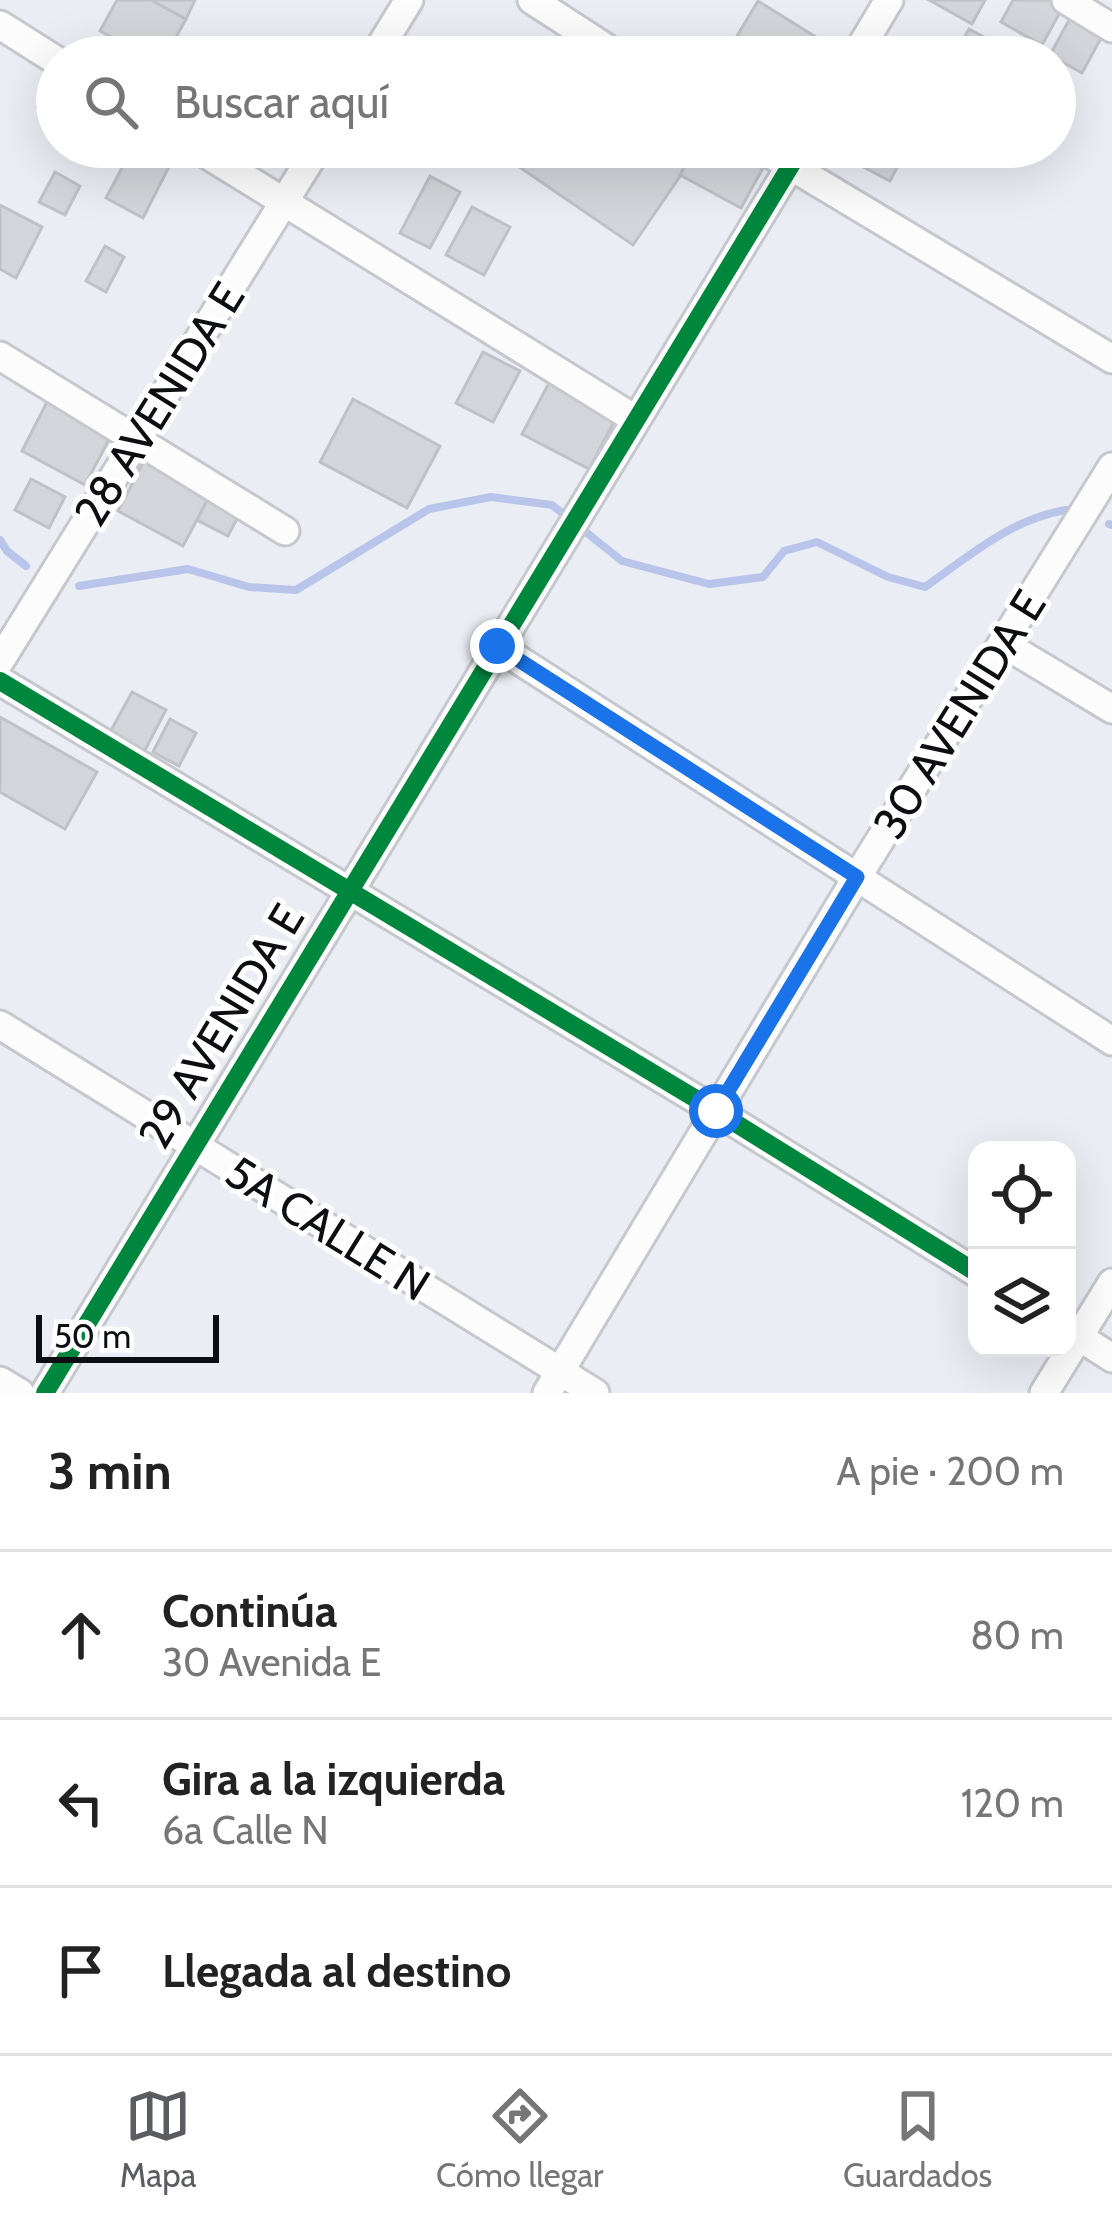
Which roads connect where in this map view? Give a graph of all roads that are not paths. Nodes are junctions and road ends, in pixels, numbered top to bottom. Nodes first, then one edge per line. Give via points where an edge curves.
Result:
1 (409, 0) edge
2 (532, 0) edge
3 (889, 0) edge
4 (1066, 0) edge
5 (0, 25) edge
6 (1112, 28) edge
7 (387, 36) edge
8 (588, 36) edge
9 (868, 36) edge
10 (36, 48) edge
11 (228, 168) edge
12 (305, 168) edge
13 (789, 168) edge
14 (813, 168) edge
15 (284, 203) junction
16 (0, 356) edge
17 (1112, 358) edge
18 (635, 419) junction
19 (137, 440) junction
20 (1112, 467) edge
21 (285, 531) dead end
22 (1004, 644) junction
23 (497, 646) junction
24 (0, 661) edge
25 (0, 681) edge
26 (1112, 710) edge
27 (857, 877) junction
28 (349, 890) junction
29 (0, 1025) edge
30 (1112, 1041) edge
31 (716, 1111) junction
32 (195, 1146) junction
33 (968, 1267) edge
34 (1112, 1283) edge
35 (1076, 1329) edge
36 (1076, 1335) edge
37 (1061, 1357) edge
38 (1112, 1358) edge
39 (0, 1381) edge
40 (552, 1382) edge
41 (20, 1393) edge
42 (45, 1393) edge
43 (595, 1393) edge
44 (1044, 1393) edge

1 - 7 street
2 - 8 street
3 - 9 street
4 - 6 street
5 - 10 street
11 - 15 street
12 - 15 street, 28 AVENIDA E
13 - 18 street, 29 AVENIDA E
14 - 17 street
15 - 18 street
15 - 19 street, 28 AVENIDA E
16 - 19 street
18 - 23 street, 29 AVENIDA E
19 - 21 street
19 - 24 street, 28 AVENIDA E
20 - 22 street, 30 AVENIDA E
22 - 26 street
22 - 27 street, 30 AVENIDA E
23 - 27 street
23 - 28 street, 29 AVENIDA E
25 - 28 street
27 - 30 street
27 - 31 street, 30 AVENIDA E
28 - 31 street
28 - 32 street, 29 AVENIDA E
29 - 32 street, 5A CALLE N
31 - 33 street
31 - 40 street, 30 AVENIDA E
32 - 40 street, 5A CALLE N
32 - 42 street, 29 AVENIDA E
34 - 35 street
36 - 38 street
37 - 44 street
39 - 41 street
40 - 43 street, 5A CALLE N

